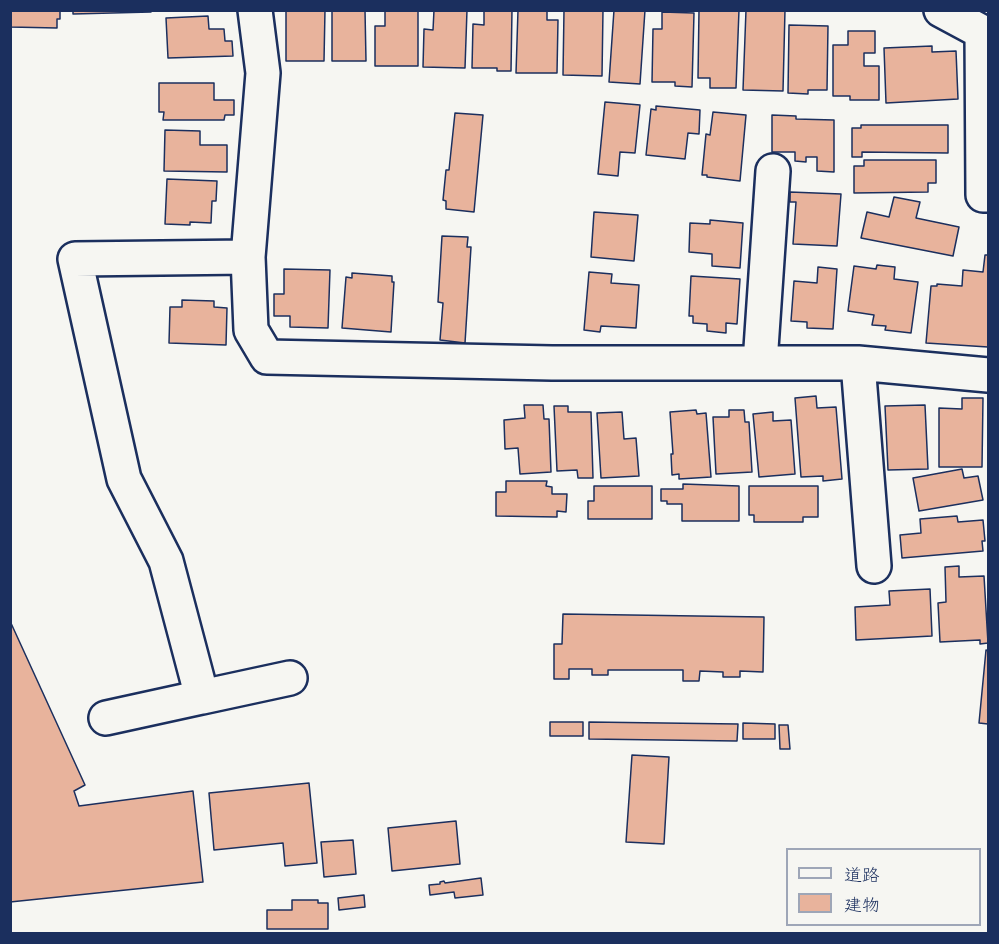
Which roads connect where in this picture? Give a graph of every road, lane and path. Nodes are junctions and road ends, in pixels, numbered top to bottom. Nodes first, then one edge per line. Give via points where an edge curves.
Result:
1 (255, 10) edge
2 (941, 10) edge
3 (985, 32) edge
4 (773, 171) dead end
5 (988, 195) edge
6 (248, 257) junction
7 (760, 363) junction
8 (858, 363) junction
9 (988, 375) edge
10 (874, 566) dead end
11 (290, 678) dead end
12 (202, 697) junction
13 (106, 718) dead end

1 - 6 street via 263,73
2 - 3 street
3 - 5 street via 983,195
4 - 7 street
6 - 7 street via 251,330 267,357
6 - 12 street via 75,259 124,479 166,561
7 - 8 street
8 - 9 street
8 - 10 street
11 - 12 street
12 - 13 street

